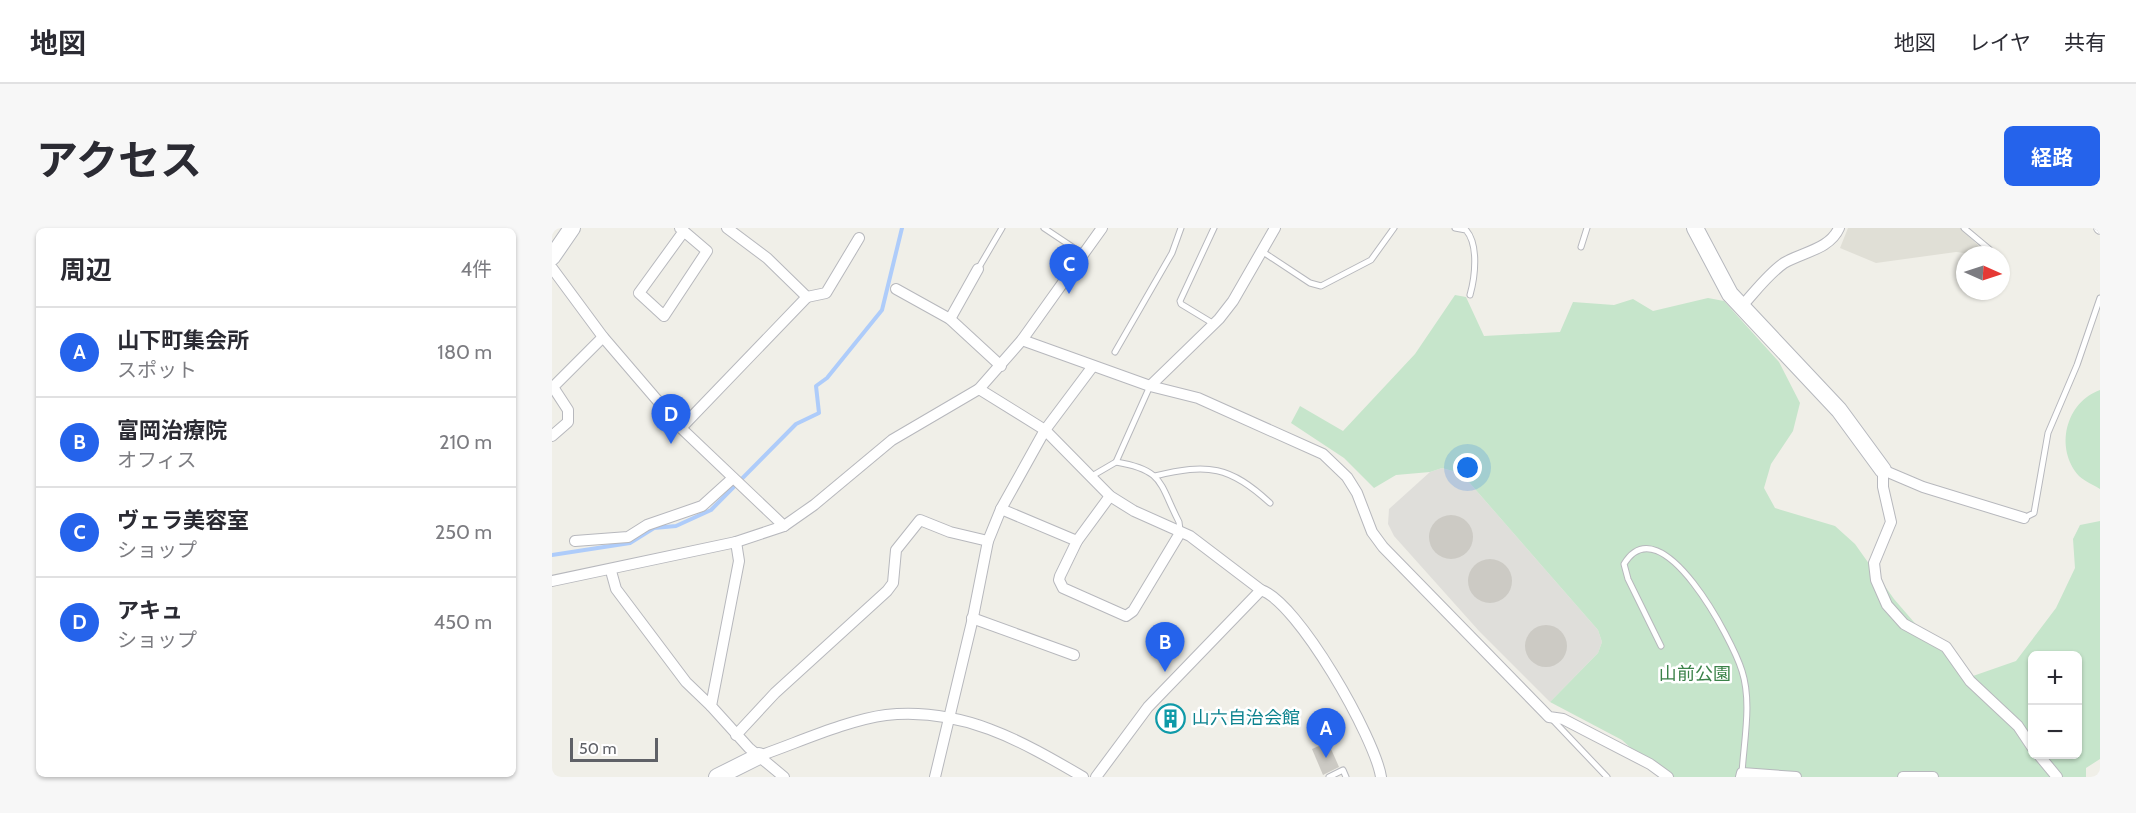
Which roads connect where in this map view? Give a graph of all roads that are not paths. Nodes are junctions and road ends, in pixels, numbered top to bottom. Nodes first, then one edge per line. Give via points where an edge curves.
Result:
1 (572, 228) edge
2 (727, 228) edge
3 (1002, 228) edge
4 (1044, 228) edge
5 (1102, 228) edge
6 (1181, 228) edge
7 (1214, 228) edge
8 (1275, 228) edge
9 (1394, 228) edge
10 (1455, 228) edge
11 (1587, 228) edge
12 (1695, 228) edge
13 (1839, 228) edge
14 (1964, 228) edge
15 (682, 230) edge
16 (859, 238) dead end
17 (1985, 246) edge
18 (1581, 247) dead end
19 (1263, 252) junction
20 (1083, 254) junction
21 (552, 257) edge
22 (552, 268) edge
23 (978, 269) joint
24 (896, 289) dead end
25 (1470, 295) dead end
26 (807, 297) junction
27 (2100, 298) edge
28 (1741, 307) junction
29 (950, 319) junction
30 (1214, 324) junction
31 (603, 337) junction
32 (1022, 340) junction
33 (1115, 352) dead end
34 (1002, 366) junction
35 (1093, 366) junction
36 (1150, 386) junction
37 (979, 389) junction
38 (681, 428) junction
39 (1045, 430) junction
40 (552, 436) edge
41 (1116, 462) junction
42 (1883, 470) junction
43 (1155, 476) junction
44 (1092, 477) junction
45 (733, 478) junction
46 (1110, 496) junction
47 (1270, 503) dead end
48 (1001, 509) junction
49 (2024, 518) joint
50 (784, 526) junction
51 (1180, 533) junction
52 (575, 541) dead end
53 (988, 541) junction
54 (1077, 541) junction
55 (736, 542) junction
56 (611, 571) junction
57 (552, 582) edge
58 (1262, 590) junction
59 (972, 618) junction
60 (1661, 646) dead end
61 (1074, 655) dead end
62 (711, 705) junction
63 (1549, 717) junction
64 (949, 718) junction
65 (736, 735) junction
66 (2028, 742) edge
67 (759, 756) junction
68 (2042, 759) edge
69 (1741, 775) edge
70 (717, 777) edge
71 (784, 777) edge
72 (935, 777) edge
73 (1083, 777) edge
74 (1095, 777) edge
75 (1329, 777) edge
76 (1346, 777) edge
77 (1381, 777) edge
78 (1607, 777) edge
79 (1668, 777) edge
80 (1796, 777) edge
81 (1903, 777) edge
82 (1933, 777) edge
83 (2056, 777) edge

1 - 21 street
2 - 26 street via 767,258
3 - 23 lane
4 - 20 lane
5 - 20 street
6 - 33 lane via 1172,253
7 - 30 lane via 1180,304
8 - 19 street
9 - 19 lane via 1371,260 1321,286 1310,284
10 - 25 lane via 1466,230 1471,236 1475,277
11 - 18 lane
12 - 28 street via 1720,277
13 - 28 street via 1826,244 1784,263
14 - 17 lane
15 - 15 street via 707,251 664,316 639,293
16 - 26 street via 826,293
19 - 30 street
20 - 32 street
22 - 31 street
23 - 29 street
24 - 29 street
26 - 38 street
27 - 49 lane via 2077,365 2050,425 2034,513
28 - 42 street via 1839,410
29 - 34 street
30 - 36 street
31 - 38 street
31 - 40 street via 553,387 568,410 568,422
32 - 34 street
32 - 35 street
34 - 37 street
35 - 36 street
35 - 39 street
36 - 41 lane
36 - 63 street via 1197,398 1323,454 1347,477 1383,548
37 - 39 street
37 - 50 street via 892,440
38 - 45 street
39 - 44 street
39 - 48 street
41 - 43 lane via 1141,466
41 - 44 lane
42 - 49 street via 1911,484
42 - 66 street via 1890,522 1874,563 1876,580 1887,605 1904,624 1946,646 1970,681 1997,704
43 - 47 lane via 1185,470 1225,471
43 - 51 lane via 1179,522
44 - 46 street
45 - 50 street
45 - 52 street via 702,507 647,525 628,537
46 - 51 street
46 - 54 street
48 - 53 street
48 - 54 street
50 - 55 street
51 - 54 street via 1133,611 1126,616 1060,585 1060,576
51 - 58 street via 1190,536
53 - 59 street
53 - 65 street via 920,520 896,550 893,583 887,591 775,693
55 - 56 street
55 - 62 street via 738,561
56 - 57 street
56 - 62 street via 623,598 686,682
58 - 74 street via 1148,707
58 - 77 street via 1272,593 1309,636 1360,722 1377,758
59 - 61 street
59 - 64 street
60 - 69 lane via 1624,564 1630,554 1648,548 1678,563 1720,623 1742,671 1746,696
62 - 65 street
63 - 78 lane
63 - 79 street via 1563,718
64 - 67 street via 876,717
64 - 72 street
64 - 73 street via 1005,733
65 - 67 street
67 - 70 street
67 - 71 street
68 - 83 street
69 - 80 street
75 - 76 lane via 1343,770
81 - 82 street

